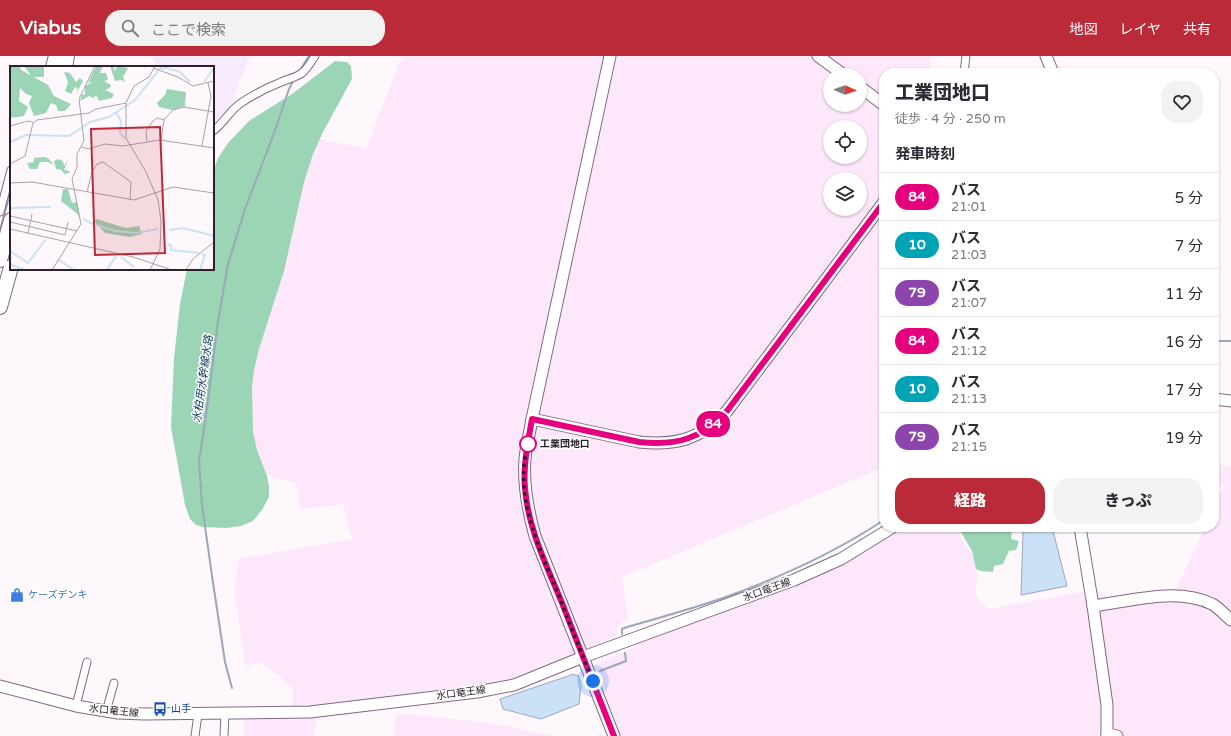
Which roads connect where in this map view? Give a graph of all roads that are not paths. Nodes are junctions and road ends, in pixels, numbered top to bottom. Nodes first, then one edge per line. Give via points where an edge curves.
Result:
1 (56, 56) edge
2 (68, 56) edge
3 (315, 56) edge
4 (610, 56) edge
5 (818, 56) edge
6 (966, 56) edge
7 (1046, 56) edge
8 (53, 66) edge
9 (65, 66) edge
10 (834, 68) edge
11 (965, 68) edge
12 (1051, 68) edge
13 (867, 92) edge
14 (879, 101) edge
15 (214, 130) edge
16 (10, 174) edge
17 (879, 209) edge
18 (0, 212) edge
19 (10, 224) edge
20 (0, 260) edge
21 (10, 270) edge
22 (0, 307) edge
23 (1219, 400) edge
24 (1231, 401) edge
25 (532, 419) junction
26 (885, 532) edge
27 (1081, 532) edge
28 (1093, 606) junction
29 (1231, 620) edge
30 (583, 658) junction
31 (87, 662) dead end
32 (114, 683) dead end
33 (0, 686) edge
34 (76, 706) junction
35 (106, 712) junction
36 (225, 713) junction
37 (198, 714) junction
38 (1110, 735) edge
39 (195, 736) edge
40 (224, 736) edge
41 (614, 736) edge

1 - 8 highway
2 - 9 highway
3 - 15 street via 301,74 239,104
4 - 25 street
5 - 10 street
6 - 11 street
7 - 12 street
13 - 14 street
16 - 18 street
17 - 25 street via 727,411 701,433 676,442 639,442
19 - 20 highway
21 - 22 highway
23 - 24 street
25 - 30 street via 524,477 530,517
26 - 30 street, 水口竜王線 via 841,559 800,577
27 - 28 street
28 - 29 street via 1165,595 1183,596 1212,605
28 - 38 street
30 - 36 street, 水口竜王線 via 514,685 477,692 310,712
30 - 41 street
31 - 34 street
32 - 35 street
33 - 34 street, 水口竜王線
34 - 35 street, 水口竜王線
35 - 37 street, 水口竜王線
36 - 37 street, 水口竜王線
36 - 40 street
37 - 39 street

